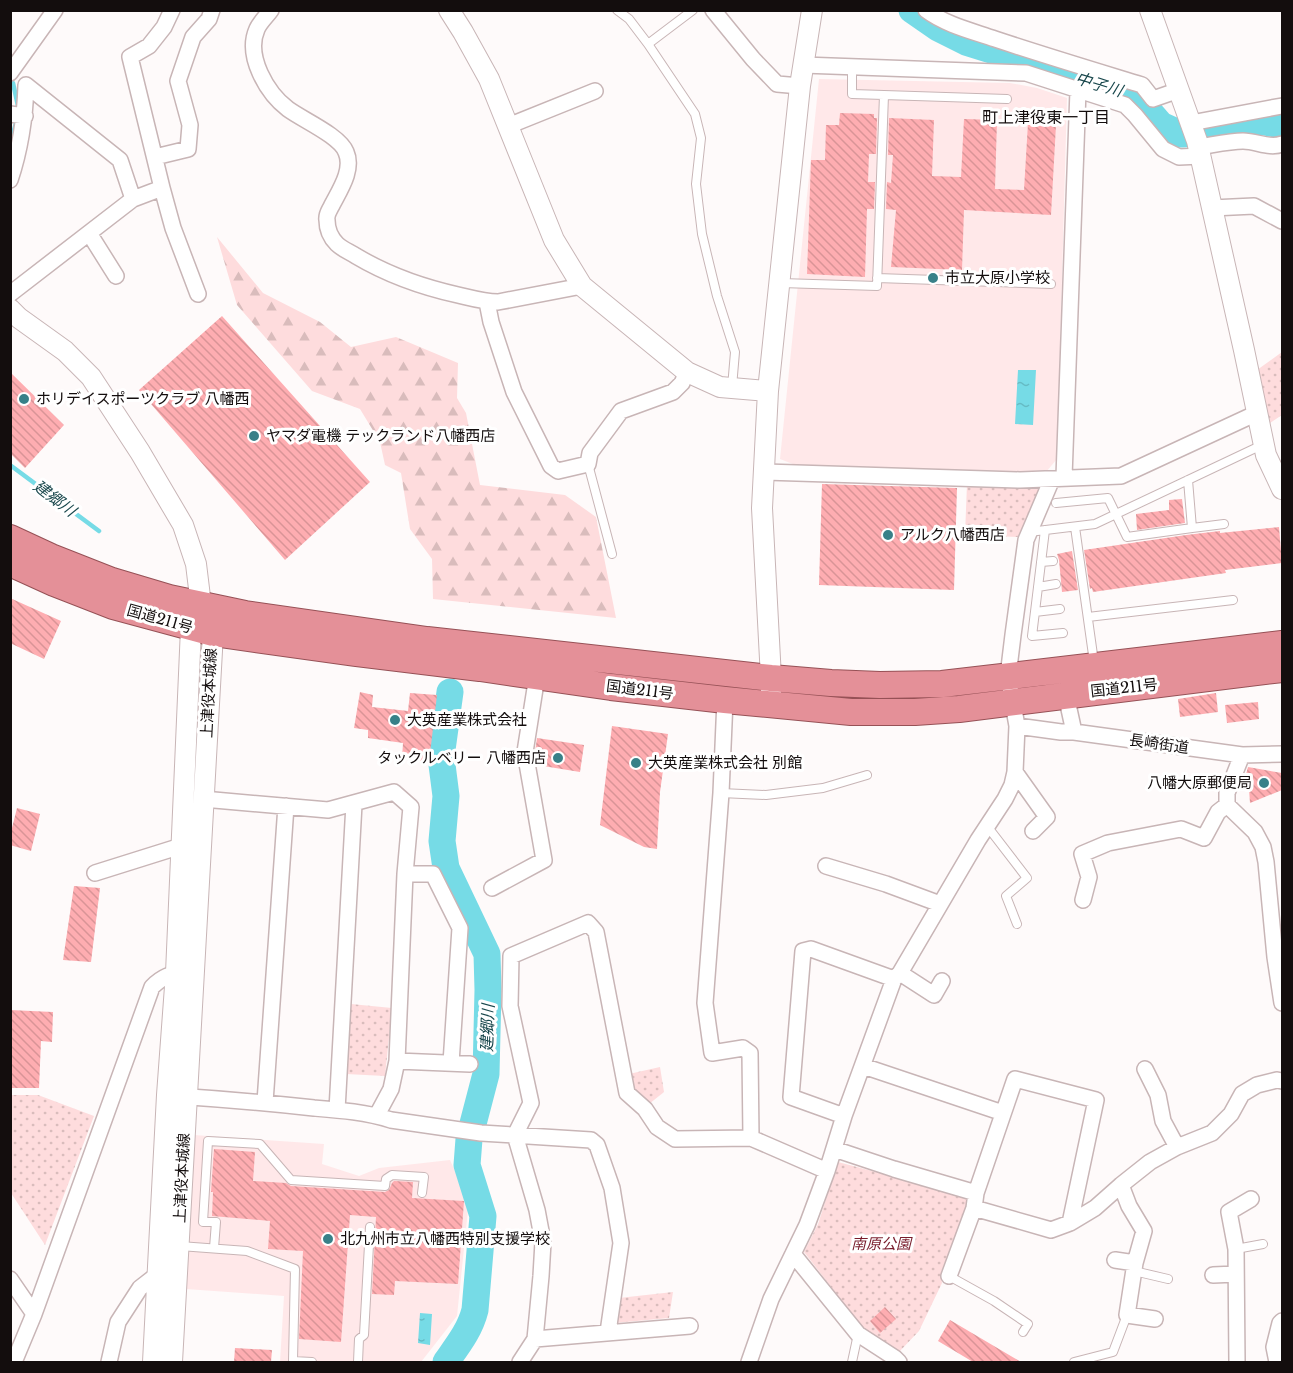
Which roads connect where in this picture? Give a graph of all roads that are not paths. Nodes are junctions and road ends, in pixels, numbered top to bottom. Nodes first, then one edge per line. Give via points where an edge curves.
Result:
1 (54, 10) edge
2 (172, 10) edge
3 (212, 10) edge
4 (271, 10) edge
5 (449, 10) edge
6 (617, 10) edge
7 (693, 10) edge
8 (713, 10) edge
9 (812, 10) edge
10 (926, 10) edge
11 (1150, 10) edge
12 (648, 44) junction
13 (1031, 51) junction
14 (803, 65) junction
15 (852, 67) junction
16 (12, 71) edge
17 (1026, 73) junction
18 (800, 86) junction
19 (1078, 90) junction
20 (1179, 90) junction
21 (595, 91) dead end
22 (884, 95) junction
23 (1007, 99) dead end
24 (1282, 106) edge
25 (18, 115) edge
26 (508, 126) junction
27 (1196, 139) junction
28 (1282, 144) edge
29 (155, 158) junction
30 (10, 180) edge
31 (162, 188) junction
32 (134, 199) junction
33 (1212, 208) junction
34 (1282, 221) edge
35 (89, 233) junction
36 (116, 276) dead end
37 (877, 278) junction
38 (779, 283) junction
39 (1051, 284) dead end
40 (582, 286) junction
41 (10, 294) edge
42 (198, 294) dead end
43 (487, 302) junction
44 (10, 309) edge
45 (687, 372) junction
46 (732, 389) junction
47 (768, 391) junction
48 (1257, 413) junction
49 (1263, 445) junction
50 (588, 464) junction
51 (765, 472) junction
52 (1058, 478) junction
53 (1188, 480) junction
54 (1282, 489) edge
55 (1056, 503) dead end
56 (1116, 514) junction
57 (1224, 524) dead end
58 (1075, 527) junction
59 (1192, 528) junction
60 (1037, 531) junction
61 (10, 538) edge
62 (612, 554) dead end
63 (1053, 561) dead end
64 (1041, 562) junction
65 (10, 563) edge
66 (1056, 584) dead end
67 (1038, 587) junction
68 (1233, 600) dead end
69 (1060, 609) dead end
70 (1035, 612) junction
71 (1088, 617) junction
72 (202, 622) junction
73 (1063, 633) dead end
74 (1282, 644) edge
75 (1095, 666) junction
76 (1282, 669) edge
77 (537, 676) junction
78 (1008, 676) junction
79 (771, 678) junction
80 (1068, 695) junction
81 (725, 700) junction
82 (770, 704) junction
83 (1015, 714) junction
84 (1074, 732) junction
85 (1282, 754) edge
86 (1242, 755) junction
87 (1015, 772) junction
88 (867, 776) dead end
89 (721, 793) junction
90 (203, 799) junction
91 (354, 804) junction
92 (1227, 805) junction
93 (286, 806) junction
94 (987, 826) junction
95 (1033, 831) dead end
96 (181, 846) junction
97 (826, 866) dead end
98 (95, 873) dead end
99 (405, 874) junction
100 (492, 888) dead end
101 (1083, 900) dead end
102 (940, 904) junction
103 (1017, 924) dead end
104 (185, 974) junction
105 (897, 976) junction
106 (935, 994) dead end
107 (1282, 1003) edge
108 (397, 1060) junction
109 (451, 1063) junction
110 (470, 1064) dead end
111 (863, 1066) junction
112 (1145, 1069) dead end
113 (1282, 1081) edge
114 (177, 1096) junction
115 (264, 1102) junction
116 (337, 1110) junction
117 (1003, 1113) junction
118 (377, 1115) junction
119 (844, 1116) junction
120 (515, 1134) junction
121 (751, 1138) junction
122 (1177, 1147) junction
123 (834, 1149) junction
124 (826, 1171) junction
125 (1121, 1185) junction
126 (422, 1193) dead end
127 (1251, 1199) dead end
128 (975, 1200) junction
129 (1070, 1223) junction
130 (370, 1227) dead end
131 (1263, 1244) dead end
132 (179, 1245) junction
133 (214, 1248) junction
134 (1236, 1249) junction
135 (793, 1254) junction
136 (1115, 1260) dead end
137 (1135, 1267) junction
138 (1236, 1274) junction
139 (168, 1275) junction
140 (1213, 1275) dead end
141 (949, 1276) joint
142 (10, 1279) edge
143 (1168, 1279) dead end
144 (34, 1314) junction
145 (1127, 1315) junction
146 (1155, 1319) dead end
147 (1282, 1321) edge
148 (690, 1326) dead end
149 (608, 1332) junction
150 (1023, 1332) dead end
151 (858, 1334) junction
152 (535, 1339) junction
153 (896, 1361) edge
154 (14, 1362) edge
155 (109, 1362) edge
156 (153, 1362) edge
157 (172, 1362) edge
158 (312, 1362) edge
159 (358, 1362) edge
160 (520, 1362) edge
161 (742, 1362) edge
162 (749, 1362) edge
163 (852, 1362) edge
164 (1074, 1362) edge
165 (1237, 1362) edge
166 (1276, 1362) edge

1 - 16 street
2 - 29 street via 149,46 130,57
3 - 29 street via 193,37 178,81 190,125 188,149
4 - 43 street via 257,29 254,45 260,75 288,108 339,141 346,152 349,166 326,216 328,231 338,246 403,280
5 - 26 street via 489,79
6 - 12 lane
7 - 12 lane
8 - 18 street via 777,84
9 - 14 street
10 - 13 street via 959,27
11 - 20 street
12 - 46 lane via 695,114 701,138 696,184 702,234 735,352
13 - 17 street
13 - 20 street via 1142,85 1153,99
14 - 15 street
14 - 18 street
15 - 17 street
15 - 22 lane via 852,94
17 - 19 street
18 - 38 street
19 - 27 street via 1125,105 1163,149 1179,157
19 - 52 street
20 - 27 street
21 - 26 street
22 - 23 lane
22 - 37 lane
24 - 27 street
25 - 30 street via 18,155
25 - 32 street via 26,85 120,160
26 - 40 street via 554,240
27 - 28 street
27 - 33 street
29 - 31 street
31 - 32 street
31 - 42 street
32 - 35 street
33 - 34 street via 1254,206
33 - 48 street
35 - 36 street
35 - 41 street
37 - 38 lane via 877,286
37 - 39 lane
38 - 47 street
40 - 43 street
40 - 45 street
43 - 50 street via 514,392 551,466 558,471
44 - 72 street via 65,351 90,377 140,452 183,525 196,564
45 - 46 street
45 - 50 street via 673,392 621,411 590,453
46 - 47 street
47 - 51 street
48 - 49 street
48 - 52 street via 1120,476
49 - 53 lane
49 - 54 street
50 - 62 lane
51 - 52 street
51 - 79 street via 762,508
52 - 60 street
53 - 56 lane
53 - 59 lane
55 - 56 lane via 1108,498
56 - 58 lane via 1095,524
56 - 59 lane via 1126,537
57 - 59 lane
58 - 60 lane
58 - 71 lane
60 - 64 lane
60 - 78 street via 1026,540
61 - 72 highway, 国道211号 via 112,581 169,598
63 - 64 lane
64 - 67 lane
65 - 72 highway, 国道211号 via 113,606
66 - 67 lane
67 - 70 lane
68 - 71 lane
69 - 70 lane
70 - 73 lane via 1032,636
71 - 75 lane
72 - 77 highway, 国道211号
72 - 79 highway, 国道211号 via 265,618
72 - 90 street, 上津役本城線
72 - 96 street, 上津役本城線
74 - 75 highway, 国道211号
75 - 78 highway, 国道211号
76 - 80 highway, 国道211号
77 - 81 highway, 国道211号
77 - 100 street via 525,752 544,860
78 - 79 highway, 国道211号 via 942,684 880,685
78 - 83 street
79 - 82 street
80 - 83 highway, 国道211号
80 - 84 street
81 - 82 highway, 国道211号
81 - 89 street
82 - 83 highway, 国道211号 via 851,712
83 - 84 street, 長崎街道 via 1061,732
83 - 87 street
84 - 86 street, 長崎街道
85 - 86 street, 長崎街道
86 - 92 street via 1227,793
87 - 94 street via 1005,799
87 - 95 street via 1047,817
88 - 89 lane via 823,788 766,795
89 - 121 street via 705,1003 712,1053 743,1048 750,1053
90 - 93 street
90 - 104 street, 上津役本城線
91 - 93 street via 328,810
91 - 99 street via 394,792 411,807
91 - 116 street
92 - 101 street via 1218,812 1204,838 1181,830 1108,843 1082,854 1089,877
92 - 107 street via 1255,832 1263,847
93 - 115 street
94 - 102 street
94 - 103 lane via 1027,878 1006,896
96 - 98 street
96 - 104 street, 上津役本城線
97 - 102 street
99 - 108 street
99 - 109 street via 433,874 460,928
102 - 105 street
104 - 114 street, 上津役本城線
104 - 144 street via 161,978 152,987
105 - 106 street
105 - 111 street
105 - 119 street via 811,949 803,951 792,1097
108 - 109 street
108 - 118 street via 391,1089
109 - 110 street
111 - 117 street
111 - 119 street
112 - 122 street via 1158,1095 1163,1121
113 - 122 street via 1257,1085 1242,1094 1231,1114 1212,1133
114 - 115 street
114 - 132 street, 上津役本城線
114 - 139 street, 上津役本城線
115 - 116 street
116 - 118 street
117 - 128 street
117 - 129 street via 1015,1079 1096,1100
118 - 120 street via 470,1132
119 - 123 street
120 - 121 street via 531,1103 510,1006 511,956 588,923 596,932 627,1093 657,1127 675,1139
120 - 149 street via 591,1140 597,1145 612,1188 621,1243
120 - 152 street via 543,1242
121 - 124 street
122 - 125 street
123 - 124 street
123 - 128 street
124 - 135 street
125 - 129 street
125 - 137 street via 1144,1231
126 - 133 lane via 424,1177 392,1175 385,1186 291,1180 260,1144 208,1141 203,1222 216,1222
127 - 134 street via 1229,1212
128 - 129 street via 1051,1230
128 - 141 street
130 - 159 lane via 364,1335 359,1340
131 - 134 lane
132 - 133 lane
132 - 139 street, 上津役本城線
133 - 158 lane via 247,1251 295,1269 293,1361
134 - 138 street
135 - 151 street
135 - 162 street via 771,1299
136 - 137 street
137 - 143 lane
137 - 145 street
138 - 140 street
138 - 165 street
139 - 155 street via 141,1288 118,1322
139 - 156 street, 上津役本城線
139 - 157 street, 上津役本城線
141 - 150 lane via 1028,1324
142 - 144 street
144 - 154 street
145 - 146 street
145 - 164 lane via 1113,1352
147 - 166 street via 1274,1347
148 - 149 street
149 - 152 street
151 - 153 street
151 - 163 lane
152 - 160 street
161 - 162 street

